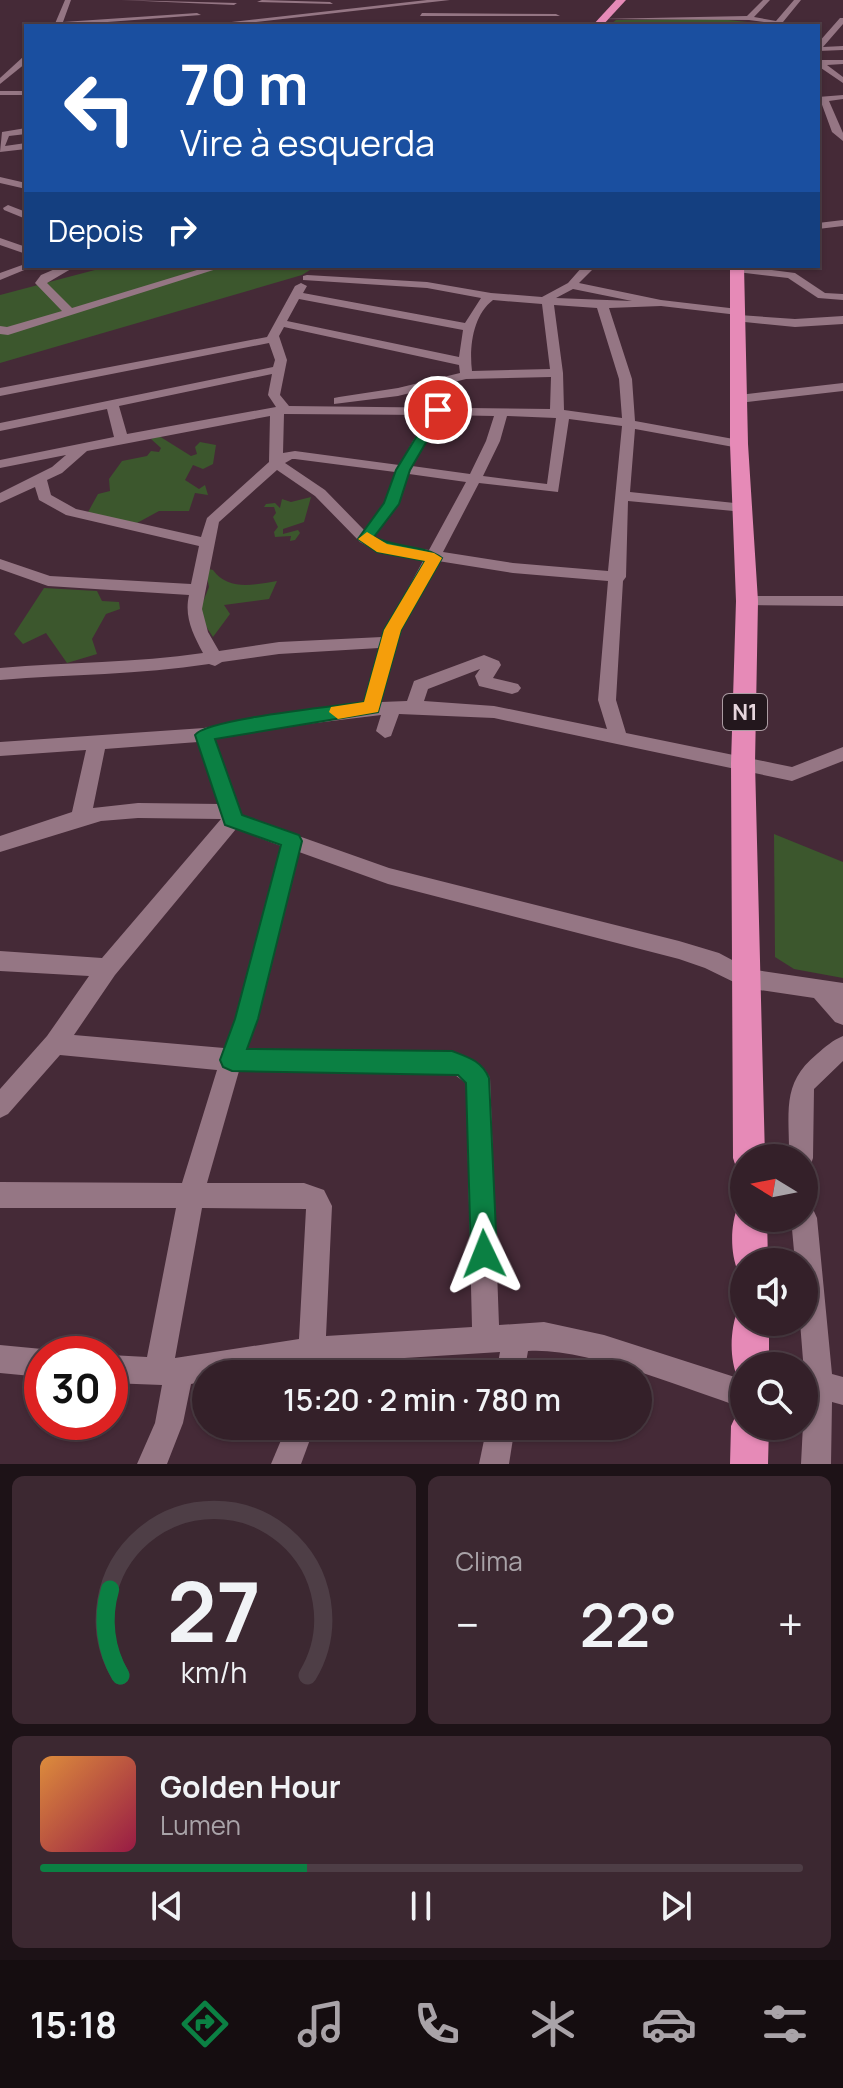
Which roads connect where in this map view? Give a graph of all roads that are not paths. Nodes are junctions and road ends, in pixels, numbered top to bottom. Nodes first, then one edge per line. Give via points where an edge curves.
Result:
1 (68, 0) edge
2 (124, 0) edge
3 (244, 0) edge
4 (390, 0) edge
5 (447, 0) edge
6 (621, 0) edge
7 (767, 0) edge
8 (798, 0) edge
9 (153, 2) junction
10 (205, 3) junction
11 (234, 3) junction
12 (256, 5) edge
13 (409, 5) junction
14 (397, 6) junction
15 (358, 10) junction
16 (422, 15) junction
17 (199, 16) junction
18 (749, 18) junction
19 (142, 19) junction
20 (111, 21) junction
21 (239, 22) junction
22 (599, 23) edge
23 (778, 23) junction
24 (58, 24) edge
25 (71, 24) edge
26 (199, 24) edge
27 (229, 24) edge
28 (425, 24) edge
29 (560, 24) edge
30 (783, 24) edge
31 (842, 24) edge
32 (822, 36) edge
33 (820, 48) edge
34 (843, 48) edge
35 (24, 61) edge
36 (843, 62) edge
37 (820, 63) edge
38 (820, 64) edge
39 (24, 76) edge
40 (820, 77) edge
41 (841, 78) edge
42 (4, 79) edge
43 (0, 93) edge
44 (24, 93) edge
45 (843, 97) edge
46 (821, 100) edge
47 (24, 131) edge
48 (837, 134) edge
49 (0, 147) edge
50 (0, 180) edge
51 (24, 186) edge
52 (8, 208) dead end
53 (24, 215) edge
54 (843, 223) edge
55 (820, 226) edge
56 (0, 241) edge
57 (24, 250) edge
58 (24, 268) edge
59 (66, 268) edge
60 (215, 268) edge
61 (583, 268) edge
62 (737, 268) edge
63 (744, 268) edge
64 (311, 272) edge
65 (0, 277) edge
66 (572, 285) junction
67 (296, 295) junction
68 (491, 296) junction
69 (843, 297) edge
70 (547, 298) junction
71 (661, 303) junction
72 (602, 305) junction
73 (70, 313) junction
74 (738, 315) junction
75 (843, 320) edge
76 (280, 323) junction
77 (472, 328) junction
78 (0, 330) edge
79 (273, 339) junction
80 (465, 368) junction
81 (280, 369) junction
82 (557, 373) junction
83 (843, 387) edge
84 (0, 392) edge
85 (739, 399) junction
86 (112, 403) junction
87 (281, 410) junction
88 (330, 410) junction
89 (438, 410) junction
90 (502, 411) junction
91 (560, 414) junction
92 (626, 423) junction
93 (0, 427) edge
94 (122, 440) junction
95 (739, 444) junction
96 (82, 448) junction
97 (276, 463) junction
98 (0, 464) edge
99 (403, 470) junction
100 (475, 478) junction
101 (40, 479) junction
102 (622, 496) junction
103 (0, 499) edge
104 (744, 508) junction
105 (365, 539) junction
106 (207, 543) junction
107 (434, 558) junction
108 (0, 564) edge
109 (618, 577) junction
110 (199, 590) junction
111 (747, 601) junction
112 (843, 601) edge
113 (389, 642) junction
114 (506, 653) dead end
115 (215, 660) junction
116 (484, 661) junction
117 (0, 674) edge
118 (512, 688) dead end
119 (392, 707) junction
120 (414, 707) junction
121 (371, 708) junction
122 (385, 731) dead end
123 (204, 735) junction
124 (618, 737) junction
125 (97, 743) junction
126 (0, 749) edge
127 (843, 754) edge
128 (743, 763) junction
129 (232, 816) junction
130 (81, 817) junction
131 (292, 841) junction
132 (0, 844) edge
133 (0, 961) edge
134 (107, 968) junction
135 (746, 978) junction
136 (820, 989) junction
137 (843, 993) edge
138 (843, 1015) edge
139 (55, 1044) junction
140 (843, 1047) edge
141 (232, 1060) junction
142 (0, 1106) edge
143 (749, 1144) edge
144 (800, 1144) edge
145 (0, 1195) edge
146 (191, 1198) junction
147 (806, 1232) edge
148 (516, 1337) junction
149 (486, 1338) junction
150 (0, 1359) edge
151 (312, 1360) edge
152 (326, 1360) edge
153 (512, 1360) edge
154 (24, 1361) edge
155 (128, 1370) edge
156 (192, 1371) edge
157 (169, 1373) junction
158 (831, 1388) edge
159 (730, 1390) edge
160 (295, 1440) edge
161 (498, 1440) edge
162 (750, 1440) edge
163 (152, 1464) edge
164 (286, 1464) edge
165 (494, 1464) edge
166 (749, 1464) edge
167 (816, 1464) edge

1 - 24 street
2 - 9 street
2 - 20 street
3 - 11 street
4 - 14 street
5 - 13 street
6 - 22 highway
7 - 18 street
8 - 23 street
9 - 10 street
9 - 19 street
10 - 11 street
10 - 17 street
11 - 17 street
12 - 15 street via 319,3
12 - 21 street
13 - 14 street
13 - 16 street
14 - 15 street
15 - 21 street
16 - 28 street
16 - 29 street via 554,12
17 - 19 street
17 - 26 street via 194,20
18 - 22 street
18 - 23 street
19 - 20 street
20 - 25 street
21 - 27 street
23 - 30 street
31 - 32 street
33 - 34 street
35 - 42 street
36 - 37 street
38 - 41 street
39 - 42 street
40 - 41 street
43 - 44 street
45 - 46 street
46 - 48 street
47 - 49 street via 5,134
50 - 51 street
52 - 53 street
54 - 55 street
56 - 57 street
58 - 65 street
59 - 73 street via 41,283
60 - 73 street
61 - 66 street
62 - 74 highway, N1
63 - 69 street via 791,275 822,296
64 - 67 street
64 - 68 street via 428,280
66 - 70 street
66 - 71 street
67 - 76 street
67 - 77 street
68 - 70 street
68 - 77 street via 480,303
70 - 72 street
70 - 82 street
71 - 72 street
71 - 74 street
72 - 92 street via 626,385
73 - 78 street
74 - 75 street via 795,323
74 - 85 highway, N1
76 - 79 street
76 - 80 street
77 - 80 street
79 - 81 street
79 - 84 street
80 - 82 street
80 - 88 street via 386,394 337,402
81 - 86 street
81 - 87 street via 273,389
82 - 91 street
83 - 85 street
85 - 95 highway, N1
86 - 93 street
86 - 94 street
87 - 88 street
87 - 94 street
87 - 97 street
88 - 89 street
89 - 90 street
89 - 99 street
90 - 91 street
90 - 100 street
91 - 92 street
91 - 100 street via 553,489
92 - 95 street
92 - 102 street via 628,470
94 - 96 street
95 - 104 highway, N1
96 - 98 street
96 - 101 street
97 - 99 street via 289,455
97 - 105 street via 320,493
97 - 106 street via 221,510
99 - 100 street
99 - 105 street via 391,504
100 - 107 street
101 - 103 street
101 - 106 street via 44,497 71,512
102 - 104 street
102 - 109 street
104 - 111 highway, N1
105 - 107 street via 382,548
106 - 110 street
107 - 109 street
107 - 113 street
108 - 110 street via 48,581
109 - 124 street via 607,700
110 - 115 street via 196,619
111 - 112 street
111 - 128 highway, N1
113 - 115 street via 279,648
113 - 121 street
114 - 116 street
115 - 117 street
116 - 118 street via 493,665 485,682
116 - 120 street via 420,685
119 - 120 street
119 - 121 street
119 - 122 street
120 - 124 street via 494,712
121 - 123 street
123 - 125 street
123 - 129 street
124 - 128 street
125 - 126 street
125 - 130 street
127 - 128 street via 792,774
128 - 135 highway, N1
129 - 130 street
129 - 131 street
129 - 134 street
130 - 132 street
131 - 135 street via 388,876 679,950
131 - 141 street
133 - 134 street
134 - 139 street
135 - 136 street
135 - 143 highway, N1
136 - 137 street
136 - 138 street
139 - 141 street
139 - 142 street
140 - 144 street via 802,1087
141 - 146 street
141 - 149 street via 452,1062 478,1078
145 - 146 street
146 - 151 street via 315,1199 319,1206
146 - 157 street
147 - 158 street
148 - 149 street
148 - 153 street
148 - 159 street via 574,1341
149 - 152 street
150 - 154 street
155 - 157 street
156 - 157 street
157 - 163 street via 169,1423
158 - 167 street
160 - 164 street
161 - 165 street
162 - 166 highway

